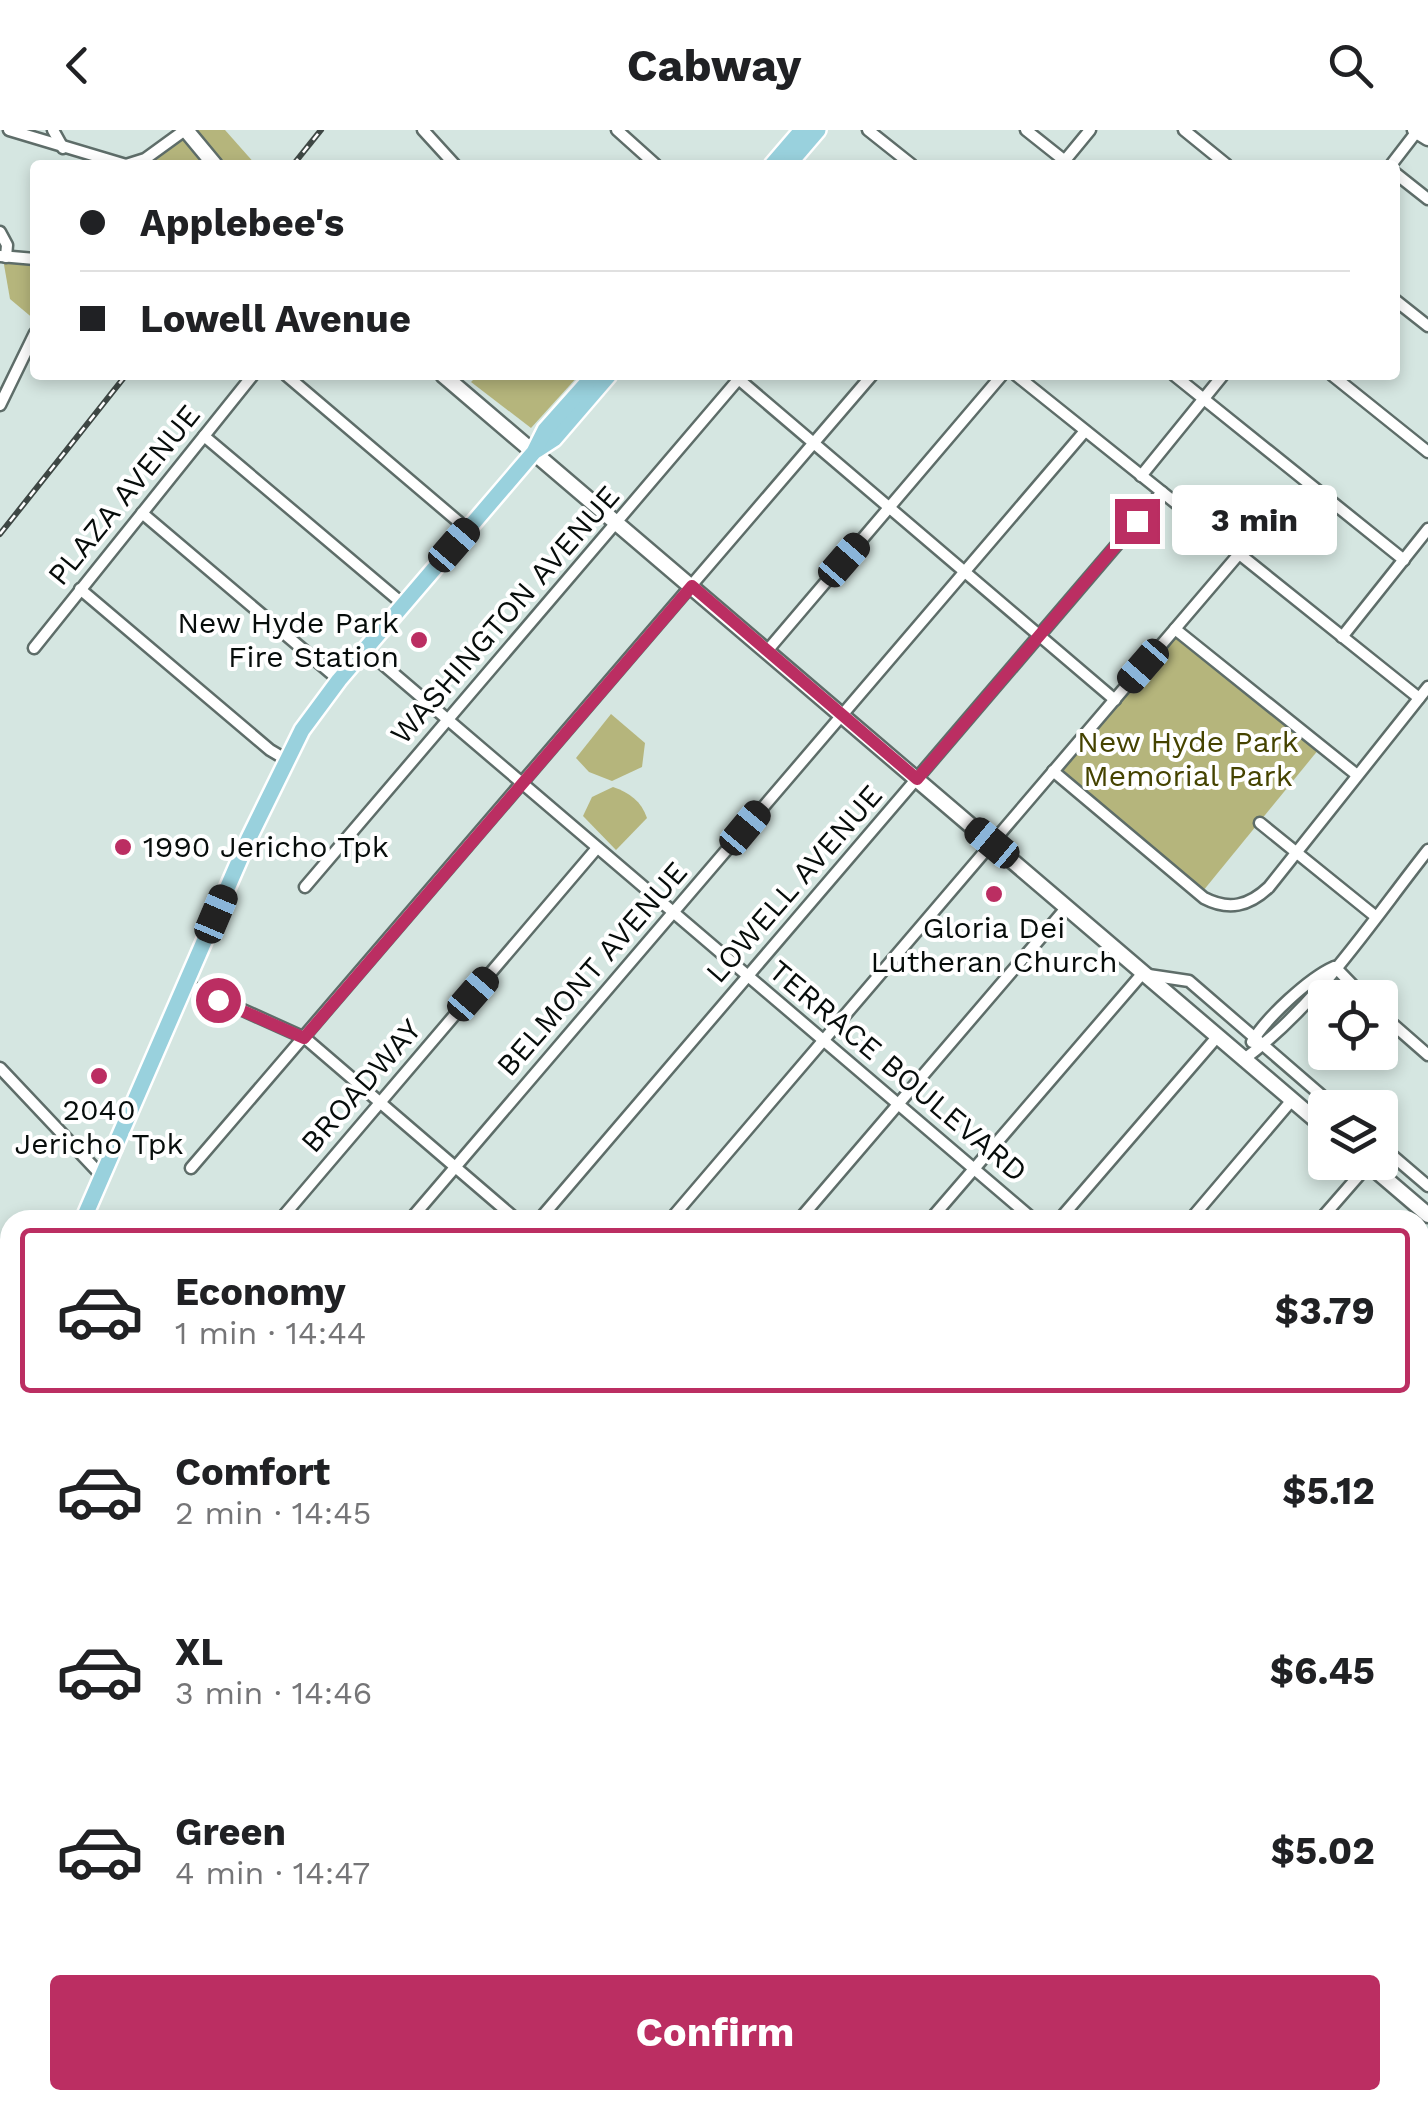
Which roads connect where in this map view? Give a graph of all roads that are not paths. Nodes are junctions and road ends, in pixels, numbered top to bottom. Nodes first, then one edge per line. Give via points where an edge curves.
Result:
1 (9, 130) edge
2 (52, 130) edge
3 (186, 130) edge
4 (422, 130) edge
5 (617, 130) edge
6 (868, 130) edge
7 (1026, 130) edge
8 (1090, 130) edge
9 (1184, 130) edge
10 (1417, 130) edge
11 (804, 133) edge
12 (1428, 138) edge
13 (64, 148) junction
14 (105, 160) edge
15 (144, 160) edge
16 (211, 160) edge
17 (447, 160) edge
18 (650, 160) edge
19 (777, 160) edge
20 (790, 160) edge
21 (906, 160) edge
22 (1061, 160) edge
23 (1069, 160) edge
24 (1222, 160) edge
25 (1395, 160) edge
26 (1400, 177) edge
27 (1428, 199) edge
28 (0, 232) edge
29 (3, 256) edge
30 (30, 259) edge
31 (1400, 304) edge
32 (1428, 326) edge
33 (30, 343) edge
34 (249, 380) edge
35 (292, 380) edge
36 (449, 380) edge
37 (590, 380) edge
38 (605, 380) edge
39 (735, 380) edge
40 (743, 380) edge
41 (868, 380) edge
42 (998, 380) edge
43 (1022, 380) edge
44 (1180, 380) edge
45 (1219, 380) edge
46 (1338, 380) edge
47 (1204, 399) junction
48 (0, 405) edge
49 (1084, 431) junction
50 (204, 436) junction
51 (814, 443) junction
52 (534, 452) junction
53 (1428, 452) edge
54 (1141, 476) junction
55 (1162, 492) junction
56 (889, 507) junction
57 (142, 512) junction
58 (616, 523) junction
59 (468, 529) junction
60 (1428, 529) edge
61 (1239, 554) junction
62 (1404, 560) junction
63 (964, 572) junction
64 (692, 586) junction
65 (80, 589) junction
66 (403, 604) junction
67 (1175, 629) junction
68 (1040, 636) junction
69 (1342, 637) junction
70 (34, 648) dead end
71 (364, 649) junction
72 (767, 651) junction
73 (339, 680) junction
74 (1428, 687) edge
75 (1420, 698) junction
76 (1114, 700) junction
77 (842, 715) junction
78 (448, 720) junction
79 (287, 760) junction
80 (1053, 771) junction
81 (1357, 776) junction
82 (917, 779) junction
83 (522, 784) junction
84 (1260, 823) dead end
85 (992, 843) junction
86 (598, 848) junction
87 (1428, 850) edge
88 (1296, 852) junction
89 (305, 886) dead end
90 (1067, 907) junction
91 (673, 912) junction
92 (1375, 916) junction
93 (1335, 966) junction
94 (1142, 974) junction
95 (748, 976) junction
96 (1348, 980) edge
97 (185, 984) junction
98 (1398, 1029) edge
99 (1216, 1036) junction
100 (304, 1038) junction
101 (823, 1040) junction
102 (1258, 1042) junction
103 (1428, 1055) edge
104 (1243, 1060) junction
105 (0, 1068) edge
106 (1315, 1090) edge
107 (1292, 1100) junction
108 (380, 1103) junction
109 (898, 1104) junction
110 (1308, 1114) edge
111 (1398, 1160) edge
112 (191, 1168) dead end
113 (455, 1168) junction
114 (974, 1169) junction
115 (102, 1176) junction
116 (1354, 1180) edge
117 (1386, 1180) edge
118 (1428, 1186) edge
119 (87, 1210) edge
120 (289, 1210) edge
121 (419, 1210) edge
122 (505, 1210) edge
123 (548, 1210) edge
124 (678, 1210) edge
125 (808, 1210) edge
126 (939, 1210) edge
127 (1022, 1210) edge
128 (1068, 1210) edge
129 (1198, 1210) edge
130 (1328, 1210) edge
131 (1422, 1210) edge

1 - 13 street
2 - 13 street
3 - 15 street
3 - 16 main road
4 - 17 street
5 - 18 street
6 - 21 street
7 - 22 street
8 - 23 street
9 - 24 street
10 - 12 main road
10 - 25 street
11 - 19 main road
11 - 20 main road
13 - 14 street
26 - 27 street
28 - 29 street via 7,245
29 - 30 street
31 - 32 street
33 - 48 street
34 - 50 street, PLAZA AVENUE
35 - 59 street
36 - 52 main road
37 - 52 main road
38 - 52 main road via 554,439
39 - 58 street, WASHINGTON AVENUE
40 - 51 street
41 - 51 street
42 - 56 street
43 - 49 street
44 - 47 street
45 - 47 street
46 - 53 street
47 - 54 street
47 - 62 street
49 - 54 street
49 - 63 street, BELMONT AVENUE
50 - 57 street, PLAZA AVENUE
50 - 66 street
51 - 56 street
51 - 64 street
52 - 58 main road
52 - 59 main road
54 - 55 street
55 - 61 street
55 - 68 street, LOWELL AVENUE
56 - 63 street
56 - 72 street
57 - 65 street, PLAZA AVENUE
57 - 73 street
58 - 64 main road
58 - 78 street, WASHINGTON AVENUE
59 - 66 main road
60 - 62 street
61 - 67 street
61 - 69 street
62 - 69 street
63 - 68 street
63 - 77 street, BELMONT AVENUE
64 - 72 main road
64 - 83 street
65 - 70 street, PLAZA AVENUE
65 - 79 street
66 - 71 main road
67 - 76 street
67 - 81 street
68 - 76 street
68 - 82 street, LOWELL AVENUE
69 - 75 street
71 - 73 main road
71 - 78 street, TERRACE BOULEVARD
72 - 77 main road
73 - 79 main road
74 - 75 street
75 - 81 street
76 - 80 street
77 - 82 main road
77 - 91 street, BELMONT AVENUE
78 - 83 street, TERRACE BOULEVARD
78 - 89 street, WASHINGTON AVENUE
79 - 97 main road
80 - 85 street
80 - 88 street via 1204,898 1222,905 1248,902 1269,887
81 - 88 street
82 - 85 main road
82 - 95 street, LOWELL AVENUE
83 - 86 street, TERRACE BOULEVARD
83 - 100 street
84 - 88 street
85 - 90 main road
85 - 101 street
86 - 91 street, TERRACE BOULEVARD
86 - 108 street, BROADWAY
87 - 92 street
88 - 92 street
90 - 94 main road
90 - 109 street
91 - 95 street, TERRACE BOULEVARD
91 - 113 street, BELMONT AVENUE
92 - 93 street
93 - 96 street
93 - 102 street via 1320,973
94 - 99 main road
94 - 102 street via 1189,982
94 - 114 street
95 - 101 street, TERRACE BOULEVARD
95 - 123 street, LOWELL AVENUE
97 - 100 street
97 - 115 main road
98 - 103 street
99 - 104 main road
99 - 128 street
100 - 108 street
100 - 112 street
101 - 109 street, TERRACE BOULEVARD
101 - 124 street
102 - 104 street
102 - 106 street
104 - 107 main road
105 - 115 street
107 - 110 main road
107 - 129 street
108 - 113 street
108 - 120 street, BROADWAY
109 - 114 street, TERRACE BOULEVARD
109 - 125 street
111 - 118 street
113 - 121 street, BELMONT AVENUE
113 - 122 street
114 - 126 street
114 - 127 street, TERRACE BOULEVARD
115 - 119 main road
116 - 130 street
117 - 131 main road

